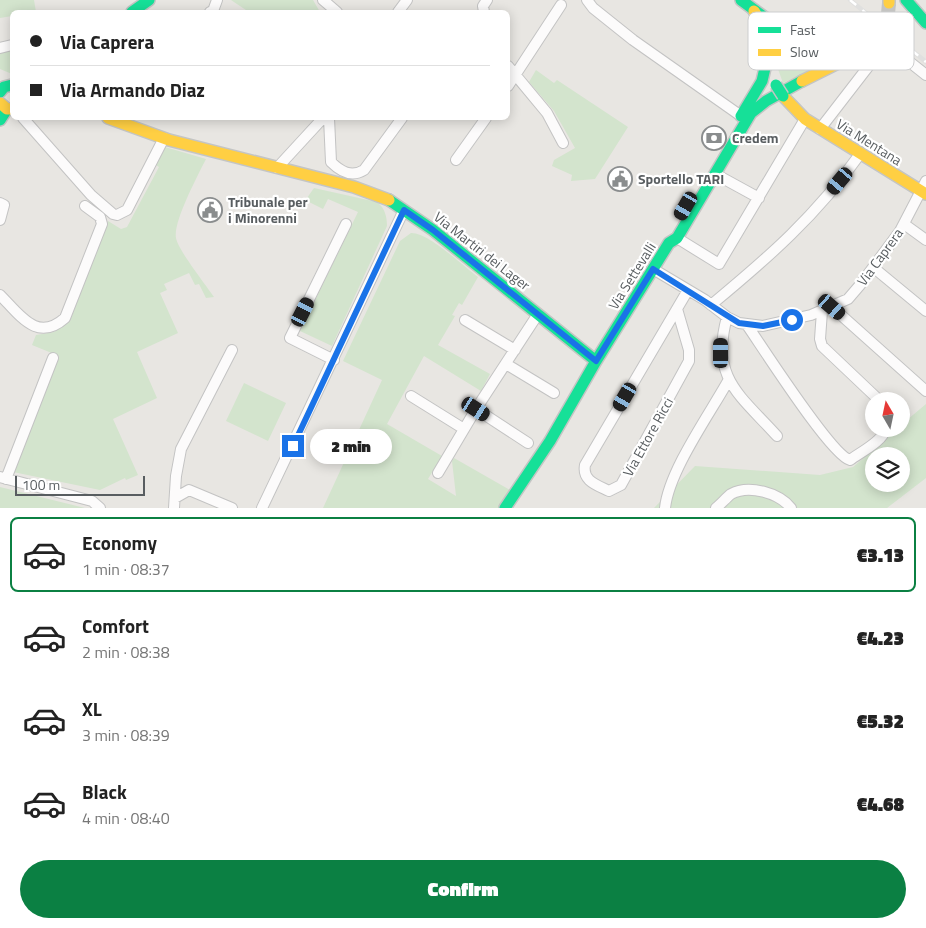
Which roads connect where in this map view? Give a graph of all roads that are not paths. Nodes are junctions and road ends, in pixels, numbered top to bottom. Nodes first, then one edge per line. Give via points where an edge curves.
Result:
1 (149, 0) edge
2 (323, 0) edge
3 (587, 0) edge
4 (741, 0) edge
5 (906, 0) edge
6 (561, 5) dead end
7 (753, 8) junction
8 (135, 10) edge
9 (334, 10) edge
10 (755, 12) edge
11 (758, 12) edge
12 (926, 23) edge
13 (914, 65) edge
14 (510, 69) edge
15 (765, 70) edge
16 (772, 70) edge
17 (823, 70) edge
18 (866, 70) edge
19 (515, 75) junction
20 (926, 75) edge
21 (510, 83) edge
22 (6, 107) edge
23 (741, 116) junction
24 (801, 116) junction
25 (0, 120) edge
26 (25, 120) edge
27 (114, 120) edge
28 (321, 120) edge
29 (328, 120) edge
30 (401, 120) edge
31 (485, 120) edge
32 (820, 129) junction
33 (164, 138) junction
34 (563, 143) dead end
35 (860, 154) junction
36 (456, 160) dead end
37 (277, 168) junction
38 (715, 176) junction
39 (925, 189) edge
40 (759, 198) junction
41 (0, 203) edge
42 (85, 206) dead end
43 (404, 210) junction
44 (0, 220) edge
45 (346, 224) dead end
46 (904, 224) junction
47 (926, 240) edge
48 (673, 241) junction
49 (874, 268) junction
50 (653, 269) junction
51 (688, 290) junction
52 (0, 295) edge
53 (711, 305) junction
54 (677, 309) junction
55 (827, 309) junction
56 (926, 311) edge
57 (538, 314) junction
58 (727, 317) junction
59 (465, 320) dead end
60 (747, 325) junction
61 (232, 350) dead end
62 (515, 350) junction
63 (53, 358) dead end
64 (334, 360) junction
65 (596, 361) junction
66 (506, 364) junction
67 (728, 381) junction
68 (926, 391) edge
69 (871, 392) edge
70 (554, 393) dead end
71 (411, 396) dead end
72 (476, 409) junction
73 (464, 429) junction
74 (777, 436) dead end
75 (880, 438) edge
76 (550, 441) junction
77 (528, 443) dead end
78 (438, 473) dead end
79 (176, 476) junction
80 (3, 478) edge
81 (188, 490) junction
82 (175, 503) edge
83 (100, 508) edge
84 (232, 508) edge
85 (262, 508) edge
86 (506, 508) edge
87 (515, 508) edge
88 (665, 508) edge
89 (716, 508) edge
90 (791, 508) edge

1 - 8 main road
2 - 9 street
3 - 23 street via 633,40
4 - 7 main road
5 - 12 main road
6 - 19 street
7 - 10 main road
7 - 11 main road
13 - 20 street
14 - 19 street
15 - 23 main road via 762,81
16 - 24 main road, bridge via 776,85
17 - 38 main road, Via Settevalli via 788,86 750,113
18 - 32 street
19 - 21 street
19 - 34 street via 547,113
22 - 25 main road
23 - 48 main road via 670,234
24 - 32 main road, Via Mentana
24 - 38 main road via 782,107 764,109
24 - 40 street
26 - 33 street via 91,195 117,215 127,210
27 - 33 main road, Via Martiri dei Lager
28 - 37 street
29 - 30 street via 331,162 340,171 358,174
31 - 36 street
32 - 35 main road, Via Mentana
33 - 37 main road, Via Martiri dei Lager
35 - 39 main road, Via Mentana
35 - 53 street via 819,207 781,246
37 - 43 main road, Via Martiri dei Lager via 373,193
38 - 40 street
38 - 48 main road, Via Settevalli
39 - 46 street, Via Caprera
40 - 48 street via 719,264
41 - 44 street via 4,205
42 - 52 street via 100,217 102,224 65,318 57,326 45,330 38,328 29,324
43 - 57 main road, Via Martiri dei Lager
43 - 64 street
45 - 64 street via 290,338
46 - 47 street
46 - 49 street, Via Caprera
48 - 50 main road, Via Settevalli
49 - 55 street, Via Caprera via 848,299
49 - 56 street
50 - 51 street, Via Caprera
50 - 65 main road, Via Settevalli
51 - 53 street, Via Caprera
51 - 54 street, Via Ettore Ricci
53 - 58 street, Via Caprera
54 - 54 street, Via Ettore Ricci via 689,361 621,485 609,492 589,482 585,465
55 - 60 street, Via Caprera via 763,326
55 - 68 street
55 - 69 street via 820,339 822,346
57 - 62 street
57 - 65 main road, Via Martiri dei Lager
58 - 60 street, Via Caprera
58 - 67 street via 721,353
59 - 62 street
60 - 75 street via 828,441 845,459 850,460
61 - 79 street via 181,449
62 - 66 street
63 - 80 street
64 - 85 street
65 - 76 main road, Via Settevalli
66 - 70 street
66 - 72 street
67 - 74 street
67 - 88 street via 666,495
71 - 73 street
72 - 73 street
72 - 77 street
73 - 78 street
76 - 86 main road, Via Settevalli
76 - 87 main road, Via Settevalli via 548,456
79 - 81 street
79 - 82 street
80 - 83 street via 92,501
81 - 82 street
81 - 84 street
89 - 90 street via 732,494 756,490 770,494

